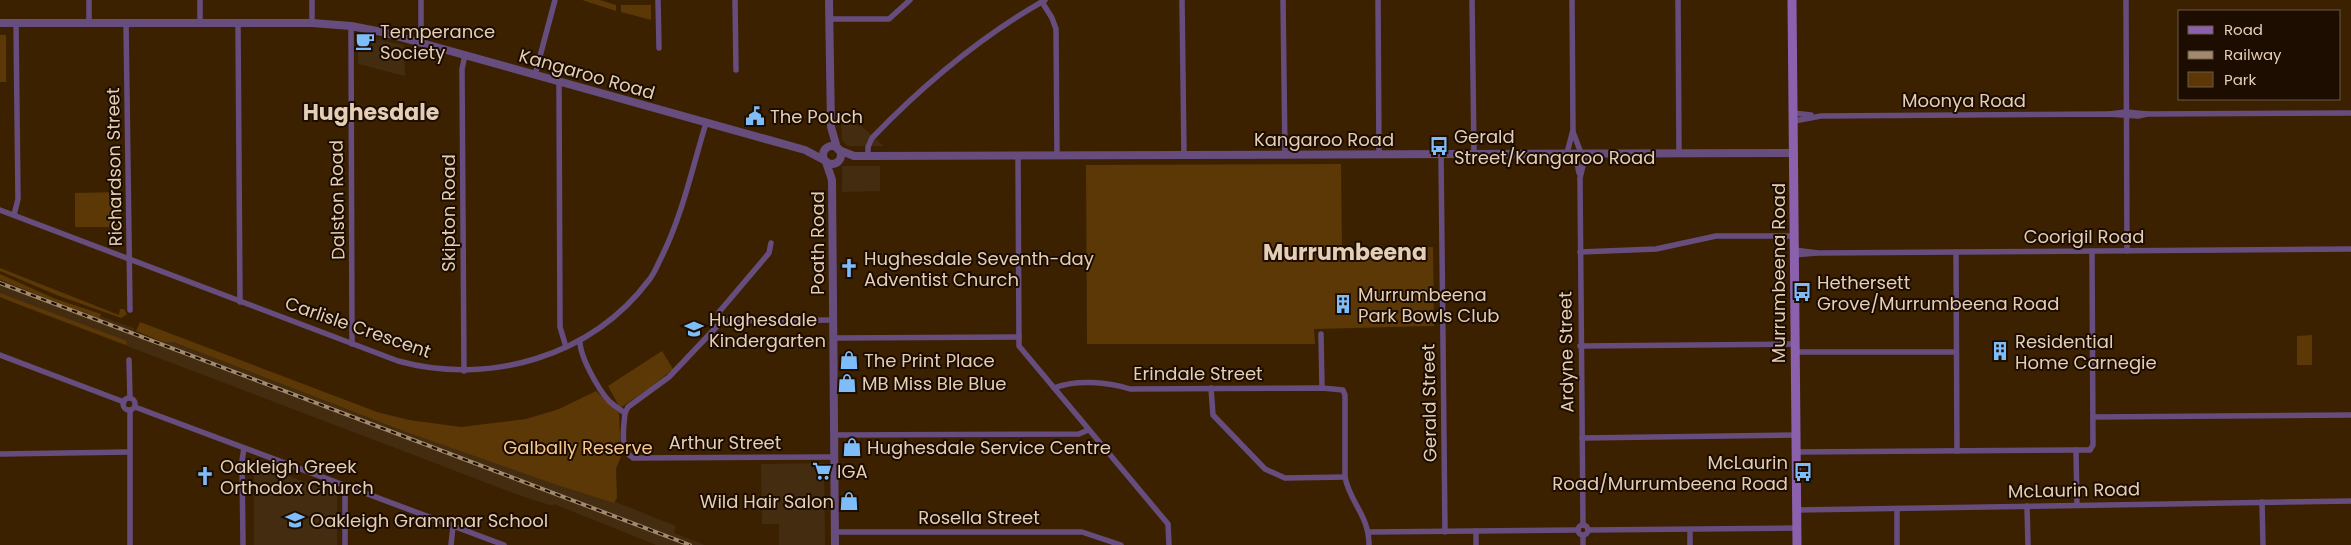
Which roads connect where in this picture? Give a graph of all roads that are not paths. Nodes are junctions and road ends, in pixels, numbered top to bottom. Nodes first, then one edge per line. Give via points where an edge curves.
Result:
1 (89, 0) edge
2 (200, 0) edge
3 (312, 0) edge
4 (421, 0) edge
5 (555, 0) edge
6 (658, 0) edge
7 (735, 0) edge
8 (829, 0) edge
9 (910, 0) edge
10 (1182, 0) edge
11 (1282, 0) edge
12 (1378, 0) edge
13 (1472, 0) edge
14 (1572, 0) edge
15 (1678, 0) edge
16 (1792, 0) edge
17 (2126, 0) edge
18 (1043, 1) edge
19 (829, 19) junction
20 (0, 23) edge
21 (16, 23) junction
22 (89, 23) junction
23 (126, 23) junction
24 (200, 23) junction
25 (238, 23) junction
26 (312, 23) junction
27 (350, 26) junction
28 (421, 43) junction
29 (659, 48) dead end
30 (465, 55) junction
31 (736, 70) dead end
32 (536, 75) junction
33 (559, 82) junction
34 (2351, 112) edge
35 (2126, 114) junction
36 (1793, 117) junction
37 (706, 123) junction
38 (831, 127) junction
39 (1573, 130) junction
40 (826, 149) junction
41 (838, 149) junction
42 (805, 150) junction
43 (1794, 152) junction
44 (1577, 153) junction
45 (1679, 153) junction
46 (1285, 154) junction
47 (1379, 154) junction
48 (1441, 154) junction
49 (1474, 154) junction
50 (1018, 155) junction
51 (1057, 155) junction
52 (1184, 155) junction
53 (854, 156) junction
54 (868, 156) junction
55 (825, 161) junction
56 (838, 161) junction
57 (1580, 178) junction
58 (832, 180) junction
59 (0, 210) edge
60 (14, 215) junction
61 (1794, 236) junction
62 (770, 243) dead end
63 (2351, 249) edge
64 (2092, 251) junction
65 (2127, 251) junction
66 (1580, 252) junction
67 (1956, 252) junction
68 (1794, 253) junction
69 (130, 259) junction
70 (240, 302) junction
71 (130, 310) dead end
72 (833, 320) junction
73 (722, 322) junction
74 (1321, 334) dead end
75 (1019, 337) junction
76 (833, 338) junction
77 (580, 340) junction
78 (352, 344) junction
79 (1580, 346) junction
80 (566, 347) junction
81 (1794, 348) junction
82 (1956, 352) junction
83 (0, 355) edge
84 (129, 360) dead end
85 (464, 371) junction
86 (1054, 388) junction
87 (1211, 388) junction
88 (1322, 388) junction
89 (130, 398) junction
90 (124, 402) junction
91 (133, 409) junction
92 (624, 412) junction
93 (2351, 415) edge
94 (2093, 417) junction
95 (1088, 430) junction
96 (834, 435) junction
97 (1796, 435) junction
98 (1582, 438) junction
99 (244, 448) junction
100 (2076, 450) junction
101 (1957, 451) junction
102 (130, 452) junction
103 (1796, 452) junction
104 (0, 454) edge
105 (834, 457) junction
106 (1345, 477) junction
107 (347, 486) junction
108 (2351, 501) edge
109 (2262, 502) junction
110 (2077, 505) junction
111 (2027, 506) junction
112 (1897, 509) junction
113 (1797, 510) junction
114 (452, 526) junction
115 (1797, 528) junction
116 (1582, 530) junction
117 (1690, 530) junction
118 (1476, 531) junction
119 (835, 532) junction
120 (1369, 532) junction
121 (1445, 532) junction
122 (130, 545) edge
123 (243, 545) edge
124 (345, 545) edge
125 (451, 545) edge
126 (504, 545) edge
127 (835, 545) edge
128 (1121, 545) edge
129 (1169, 545) edge
130 (1369, 545) edge
131 (1476, 545) edge
132 (1583, 545) edge
133 (1690, 545) edge
134 (1797, 545) edge
135 (1898, 545) edge
136 (2028, 545) edge
137 (2263, 545) edge

1 - 22 street
2 - 24 street
3 - 26 street
4 - 28 street
5 - 32 street
6 - 29 street
7 - 31 street
8 - 19 street
9 - 19 street via 889,19
10 - 52 street
11 - 46 street
12 - 47 street
13 - 49 street
14 - 39 street
15 - 45 street
16 - 36 main road, Murrumbeena Road
17 - 35 street
18 - 51 street via 1056,29
18 - 54 street via 989,35 926,85 872,138
19 - 38 street
20 - 21 street, Kangaroo Road
21 - 22 street, Kangaroo Road
21 - 60 street via 18,199
22 - 23 street, Kangaroo Road
23 - 24 street, Kangaroo Road
23 - 69 street, Richardson Street
24 - 25 street, Kangaroo Road
25 - 26 street, Kangaroo Road
25 - 70 street
26 - 27 street, Kangaroo Road
27 - 28 street, Kangaroo Road
27 - 78 street, Dalston Road
28 - 30 street, Kangaroo Road
30 - 32 street, Kangaroo Road
30 - 85 street, Skipton Road via 462,69
32 - 33 street, Kangaroo Road
33 - 37 street, Kangaroo Road
33 - 80 street via 560,327
34 - 35 street, Moonya Road
35 - 36 street, Moonya Road
35 - 65 street
36 - 43 main road, Murrumbeena Road
37 - 42 street, Kangaroo Road
37 - 77 street, Carlisle Crescent via 672,236 650,279 610,319
38 - 40 street
38 - 41 street
39 - 44 street
39 - 44 street
40 - 41 street via 830,146
40 - 42 street, Kangaroo Road
40 - 55 street via 823,154
41 - 53 street, Kangaroo Road
41 - 56 street
42 - 55 street, Kangaroo Road
43 - 45 street, Kangaroo Road
43 - 61 main road, Murrumbeena Road
44 - 45 street, Kangaroo Road
44 - 49 street, Kangaroo Road
44 - 57 street, Ardyne Street
44 - 57 street, Ardyne Street
46 - 47 street, Kangaroo Road
46 - 52 street, Kangaroo Road
47 - 48 street, Kangaroo Road
48 - 49 street, Kangaroo Road
48 - 121 street, Gerald Street
50 - 51 street, Kangaroo Road
50 - 54 street, Kangaroo Road
50 - 75 street
51 - 52 street, Kangaroo Road
53 - 54 street, Kangaroo Road
53 - 56 street, Kangaroo Road
55 - 56 street via 832,164
55 - 58 street, Poath Road
56 - 58 street, Poath Road
57 - 66 street, Ardyne Street
58 - 72 street, Poath Road
59 - 60 street, Carlisle Crescent
60 - 69 street, Carlisle Crescent
61 - 66 street via 1716,236 1656,249
61 - 68 main road, Murrumbeena Road
62 - 73 street via 769,253 719,312
63 - 65 street, Coorigil Road
64 - 65 street, Coorigil Road
64 - 67 street, Coorigil Road
64 - 94 street
66 - 79 street, Ardyne Street
67 - 68 street, Coorigil Road
67 - 82 street
68 - 81 main road, Murrumbeena Road
69 - 70 street, Carlisle Crescent
69 - 71 street, Richardson Street
70 - 78 street, Carlisle Crescent
72 - 73 street
72 - 76 street, Poath Road
73 - 92 street via 669,378
74 - 88 street
75 - 76 street
75 - 86 street via 1022,350
76 - 96 street, Poath Road
77 - 80 street, Carlisle Crescent
77 - 92 street via 580,349 601,391
78 - 85 street, Carlisle Crescent via 417,366
79 - 81 street
79 - 98 street, Ardyne Street
80 - 85 street, Carlisle Crescent via 512,366
81 - 82 street
81 - 97 main road, Murrumbeena Road
82 - 101 street
83 - 90 street
84 - 89 street
86 - 87 street, Erindale Street via 1062,384 1112,383 1130,389
86 - 95 street
87 - 88 street, Erindale Street
87 - 106 street via 1213,415 1265,469 1285,478
88 - 106 street, Erindale Street via 1343,390 1345,395
89 - 90 street
89 - 91 street via 135,402
90 - 91 street via 124,407
91 - 99 street
91 - 102 street
92 - 105 street, Arthur Street via 625,448 632,458
93 - 94 street
94 - 100 street via 2092,448
95 - 96 street via 1079,434
95 - 129 street via 1168,524
96 - 105 street, Poath Road
97 - 98 street
97 - 103 main road, Murrumbeena Road
98 - 116 street, Ardyne Street
99 - 107 street
99 - 123 street
100 - 101 street
100 - 110 street
101 - 103 street
102 - 104 street
102 - 122 street
103 - 113 main road, Murrumbeena Road
105 - 119 street, Poath Road
106 - 120 street
107 - 114 street
107 - 124 street
108 - 109 street, McLaurin Road
109 - 110 street, McLaurin Road
109 - 137 street
110 - 111 street, McLaurin Road
111 - 112 street, McLaurin Road
111 - 136 street
112 - 113 street, McLaurin Road
112 - 135 street
113 - 115 main road, Murrumbeena Road
114 - 125 street
114 - 126 street
115 - 117 street
115 - 134 main road, Murrumbeena Road
116 - 117 street
116 - 118 street
116 - 132 street, Ardyne Street
117 - 133 street
118 - 121 street
118 - 131 street
119 - 127 street, Poath Road
119 - 128 street, Rosella Street via 1082,532
120 - 121 street
120 - 130 street

